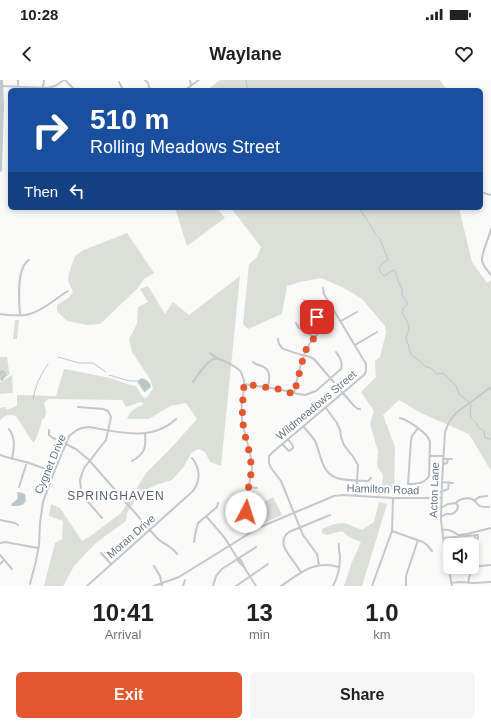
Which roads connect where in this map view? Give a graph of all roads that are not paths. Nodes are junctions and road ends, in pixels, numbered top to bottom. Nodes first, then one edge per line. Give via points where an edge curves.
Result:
1 (1, 80) edge
2 (18, 80) edge
3 (44, 80) edge
4 (64, 80) edge
5 (190, 80) edge
6 (199, 80) edge
7 (119, 82) dead end
8 (191, 85) junction
9 (1, 86) edge
10 (18, 86) junction
11 (54, 87) joint
12 (43, 88) junction
13 (73, 88) edge
14 (122, 88) edge
15 (187, 88) edge
16 (0, 170) edge
17 (491, 229) edge
18 (29, 260) dead end
19 (491, 275) edge
20 (323, 288) dead end
21 (68, 291) dead end
22 (304, 300) dead end
23 (357, 312) dead end
24 (0, 314) edge
25 (20, 316) junction
26 (341, 322) junction
27 (296, 323) dead end
28 (377, 332) dead end
29 (314, 337) junction
30 (278, 339) dead end
31 (355, 345) junction
32 (336, 352) dead end
33 (210, 353) dead end
34 (304, 355) junction
35 (219, 360) junction
36 (253, 362) dead end
37 (330, 379) junction
38 (2, 380) dead end
39 (193, 382) dead end
40 (0, 383) edge
41 (244, 384) junction
42 (491, 387) edge
43 (268, 388) junction
44 (344, 392) junction
45 (294, 394) junction
46 (78, 407) dead end
47 (326, 408) junction
48 (360, 409) dead end
49 (400, 418) dead end
50 (176, 419) dead end
51 (303, 426) junction
52 (418, 428) junction
53 (9, 430) dead end
54 (49, 430) dead end
55 (109, 431) junction
56 (145, 433) junction
57 (288, 439) junction
58 (66, 444) junction
59 (282, 444) junction
60 (0, 455) edge
61 (430, 456) junction
62 (443, 457) junction
63 (12, 458) junction
64 (192, 458) dead end
65 (448, 459) junction
66 (452, 459) dead end
67 (89, 460) junction
68 (132, 461) dead end
69 (27, 462) junction
70 (443, 464) junction
71 (54, 472) junction
72 (371, 478) dead end
73 (357, 480) junction
74 (442, 482) junction
75 (449, 483) junction
76 (453, 483) dead end
77 (249, 486) junction
78 (19, 487) dead end
79 (257, 488) dead end
80 (441, 492) junction
81 (356, 496) junction
82 (487, 496) dead end
83 (393, 498) junction
84 (441, 498) junction
85 (474, 500) junction
86 (218, 503) dead end
87 (456, 503) junction
88 (489, 507) dead end
89 (441, 508) junction
90 (246, 512) junction
91 (294, 513) junction
92 (330, 514) dead end
93 (206, 516) junction
94 (441, 517) junction
95 (102, 518) dead end
96 (0, 520) edge
97 (235, 520) dead end
98 (18, 525) dead end
99 (300, 526) junction
100 (491, 528) edge
101 (256, 529) junction
102 (150, 530) junction
103 (442, 530) junction
104 (392, 531) junction
105 (474, 535) dead end
106 (443, 538) joint
107 (418, 540) junction
108 (194, 542) dead end
109 (0, 543) edge
110 (339, 544) dead end
111 (230, 545) junction
112 (256, 547) dead end
113 (39, 548) junction
114 (432, 551) dead end
115 (101, 554) dead end
116 (177, 554) dead end
117 (0, 555) edge
118 (238, 558) junction
119 (4, 560) junction
120 (0, 564) edge
121 (111, 564) junction
122 (268, 564) dead end
123 (319, 565) junction
124 (491, 565) edge
125 (154, 566) dead end
126 (339, 567) junction
127 (479, 567) edge
128 (12, 569) dead end
129 (301, 573) junction
130 (449, 574) edge
131 (470, 574) edge
132 (250, 577) junction
133 (185, 580) dead end
134 (491, 582) edge
135 (451, 583) junction
136 (468, 583) junction
137 (30, 584) dead end
138 (162, 585) edge
139 (87, 586) edge
140 (154, 586) edge
141 (183, 586) edge
142 (213, 586) edge
143 (236, 586) edge
144 (256, 586) edge
145 (281, 586) edge
146 (333, 586) edge
147 (372, 586) edge
148 (406, 586) edge
149 (452, 586) edge

1 - 9 highway
2 - 10 street
3 - 12 street
4 - 11 street
4 - 13 street
5 - 8 street
6 - 8 street
7 - 14 street
8 - 15 street
9 - 10 street
9 - 16 highway
10 - 12 street
11 - 12 street
17 - 19 street via 482,260
18 - 25 street via 24,265 19,282
20 - 26 street, Wildmeadows Street
21 - 25 street via 38,310
22 - 29 street via 319,322 319,331
23 - 26 street
24 - 25 street
26 - 31 street, Wildmeadows Street
27 - 29 street via 299,328
28 - 31 street
29 - 34 street
30 - 34 street via 282,348
31 - 44 street, Wildmeadows Street via 366,364 366,371
32 - 37 street via 342,367
33 - 35 street
34 - 37 street via 314,359
34 - 45 street
35 - 39 street via 209,362
35 - 41 street via 240,371
36 - 43 street via 268,371
37 - 44 street
37 - 45 street via 313,392 305,395
38 - 40 street
41 - 43 street
41 - 77 street via 242,414 251,462
42 - 62 street, Acton Lane via 454,415 446,428
43 - 45 street
44 - 47 street, Wildmeadows Street
44 - 48 street via 354,406
46 - 55 street via 106,409 111,417
47 - 51 street, Wildmeadows Street
47 - 73 street via 338,423 344,445 358,465
49 - 52 street
50 - 56 street, Cygnet Drive via 158,430
51 - 57 street, Wildmeadows Street
51 - 73 street via 314,441 328,474
52 - 61 street via 429,438
52 - 61 street via 411,440 408,484 420,484 427,480
53 - 63 street via 15,443
54 - 58 street via 49,435
55 - 56 street, Cygnet Drive
55 - 58 street, Cygnet Drive via 82,428 72,433
55 - 67 street via 105,442
56 - 68 street via 145,447
57 - 59 street, Wildmeadows Street
57 - 59 street via 294,447 290,451
58 - 67 street
58 - 71 street, Cygnet Drive
59 - 91 street, Wildmeadows Street via 269,456 269,462 281,481
60 - 63 street
61 - 62 street
62 - 65 street
62 - 70 street, Acton Lane
63 - 69 street
64 - 102 street, Moran Drive via 199,472 196,488
65 - 66 street
65 - 70 street via 447,463
67 - 95 street via 80,477 81,490
67 - 102 street
69 - 71 street
69 - 78 street
70 - 74 street, Acton Lane
71 - 113 street, Cygnet Drive via 43,502
72 - 73 street via 368,481
73 - 81 street
74 - 75 street
74 - 80 street, Acton Lane
75 - 76 street
75 - 80 street via 448,490
77 - 79 street
77 - 90 street
80 - 84 street, Acton Lane
81 - 83 street, Hamilton Road
81 - 91 street, Hamilton Road via 334,496
82 - 85 street
83 - 84 street, Hamilton Road
83 - 104 street
84 - 89 street, Acton Lane
85 - 87 street via 460,500
85 - 88 street via 482,507
86 - 93 street
87 - 89 street
87 - 94 street via 456,511
89 - 94 street, Acton Lane
90 - 97 street
90 - 101 street
91 - 99 street, Wildmeadows Street
91 - 101 street, Hamilton Road
92 - 99 street
93 - 108 street via 198,523
93 - 111 street
94 - 103 street, Acton Lane
96 - 98 street
99 - 123 street, Wildmeadows Street via 306,540 316,552
99 - 129 street via 287,532 283,542
100 - 103 street via 458,535 452,531
101 - 111 street, Hamilton Road
102 - 116 street
102 - 121 street, Moran Drive
103 - 106 street, Acton Lane
104 - 107 street
104 - 147 street
105 - 106 street
107 - 114 street
107 - 148 street via 406,576
109 - 113 street
110 - 126 street
111 - 118 street
111 - 138 street, Hamilton Road
112 - 118 street
113 - 137 street, Cygnet Drive
115 - 121 street
117 - 119 street
118 - 132 street
118 - 142 street via 219,572
119 - 120 street
119 - 128 street
121 - 139 street, Moran Drive
122 - 132 street
123 - 126 street
123 - 129 street
124 - 127 street
125 - 138 street via 160,575
126 - 146 street
129 - 145 street
130 - 135 street, Acton Lane
131 - 136 street
132 - 143 street
132 - 144 street
133 - 141 street
134 - 136 street
135 - 136 street
135 - 149 street, Acton Lane
138 - 140 street, Hamilton Road

